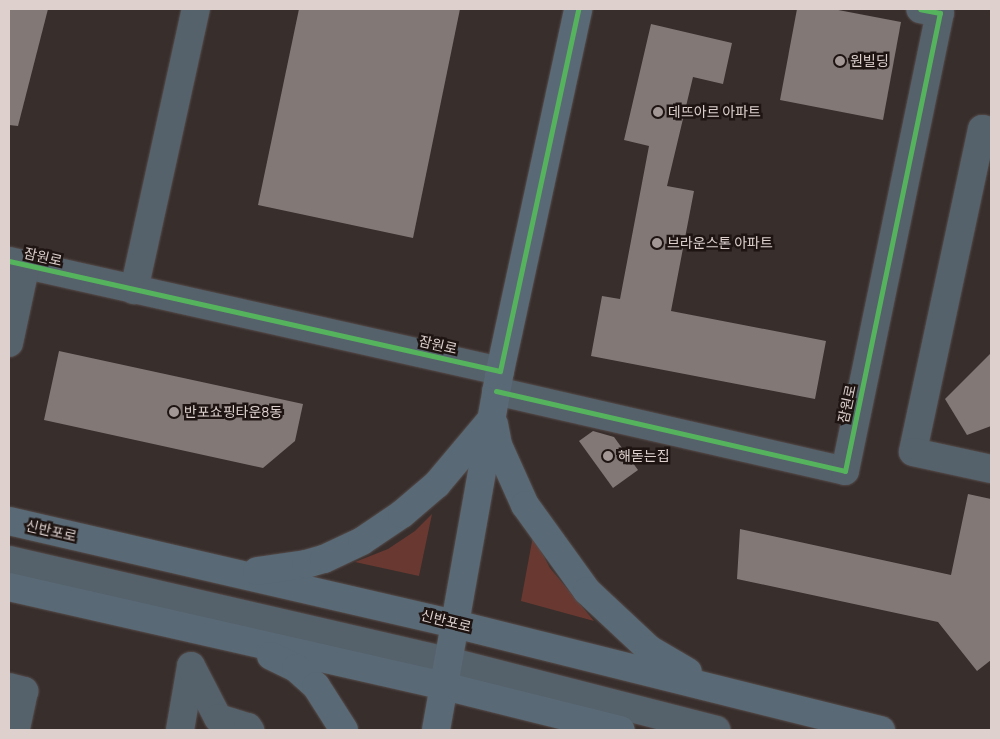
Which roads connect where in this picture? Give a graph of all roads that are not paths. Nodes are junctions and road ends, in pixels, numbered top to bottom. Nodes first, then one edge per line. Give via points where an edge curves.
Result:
1 (196, 9) edge
2 (578, 9) edge
3 (920, 9) edge
4 (991, 131) edge
5 (17, 263) edge
6 (134, 290) junction
7 (9, 343) edge
8 (498, 381) junction
9 (492, 418) junction
10 (991, 469) edge
11 (9, 521) edge
12 (9, 560) edge
13 (232, 572) junction
14 (9, 587) edge
15 (455, 624) junction
16 (192, 629) junction
17 (191, 666) junction
18 (446, 674) junction
19 (9, 687) edge
20 (723, 691) junction
21 (16, 730) edge
22 (180, 730) edge
23 (250, 730) edge
24 (344, 730) edge
25 (436, 730) edge
26 (621, 730) edge
27 (716, 730) edge
28 (881, 730) edge

1 - 6 street
2 - 8 main road
3 - 8 street, 잠원로 via 940,13 845,471
4 - 10 street via 982,129 913,452
5 - 6 street, 잠원로
5 - 7 street
6 - 8 street, 잠원로
8 - 9 main road
9 - 13 main road via 437,484 402,514 362,541 306,564
9 - 15 main road
9 - 20 main road via 498,444 522,498 587,591 649,649
11 - 13 main road, 신반포로
12 - 18 street
13 - 15 main road, 신반포로
14 - 16 main road
15 - 18 main road
15 - 20 main road, 신반포로
16 - 17 street
16 - 18 main road
16 - 24 main road via 269,655 296,668 316,686
17 - 22 street
17 - 23 street via 218,718
18 - 25 main road
18 - 26 main road
18 - 27 street
19 - 21 street via 24,691
20 - 28 main road, 신반포로

